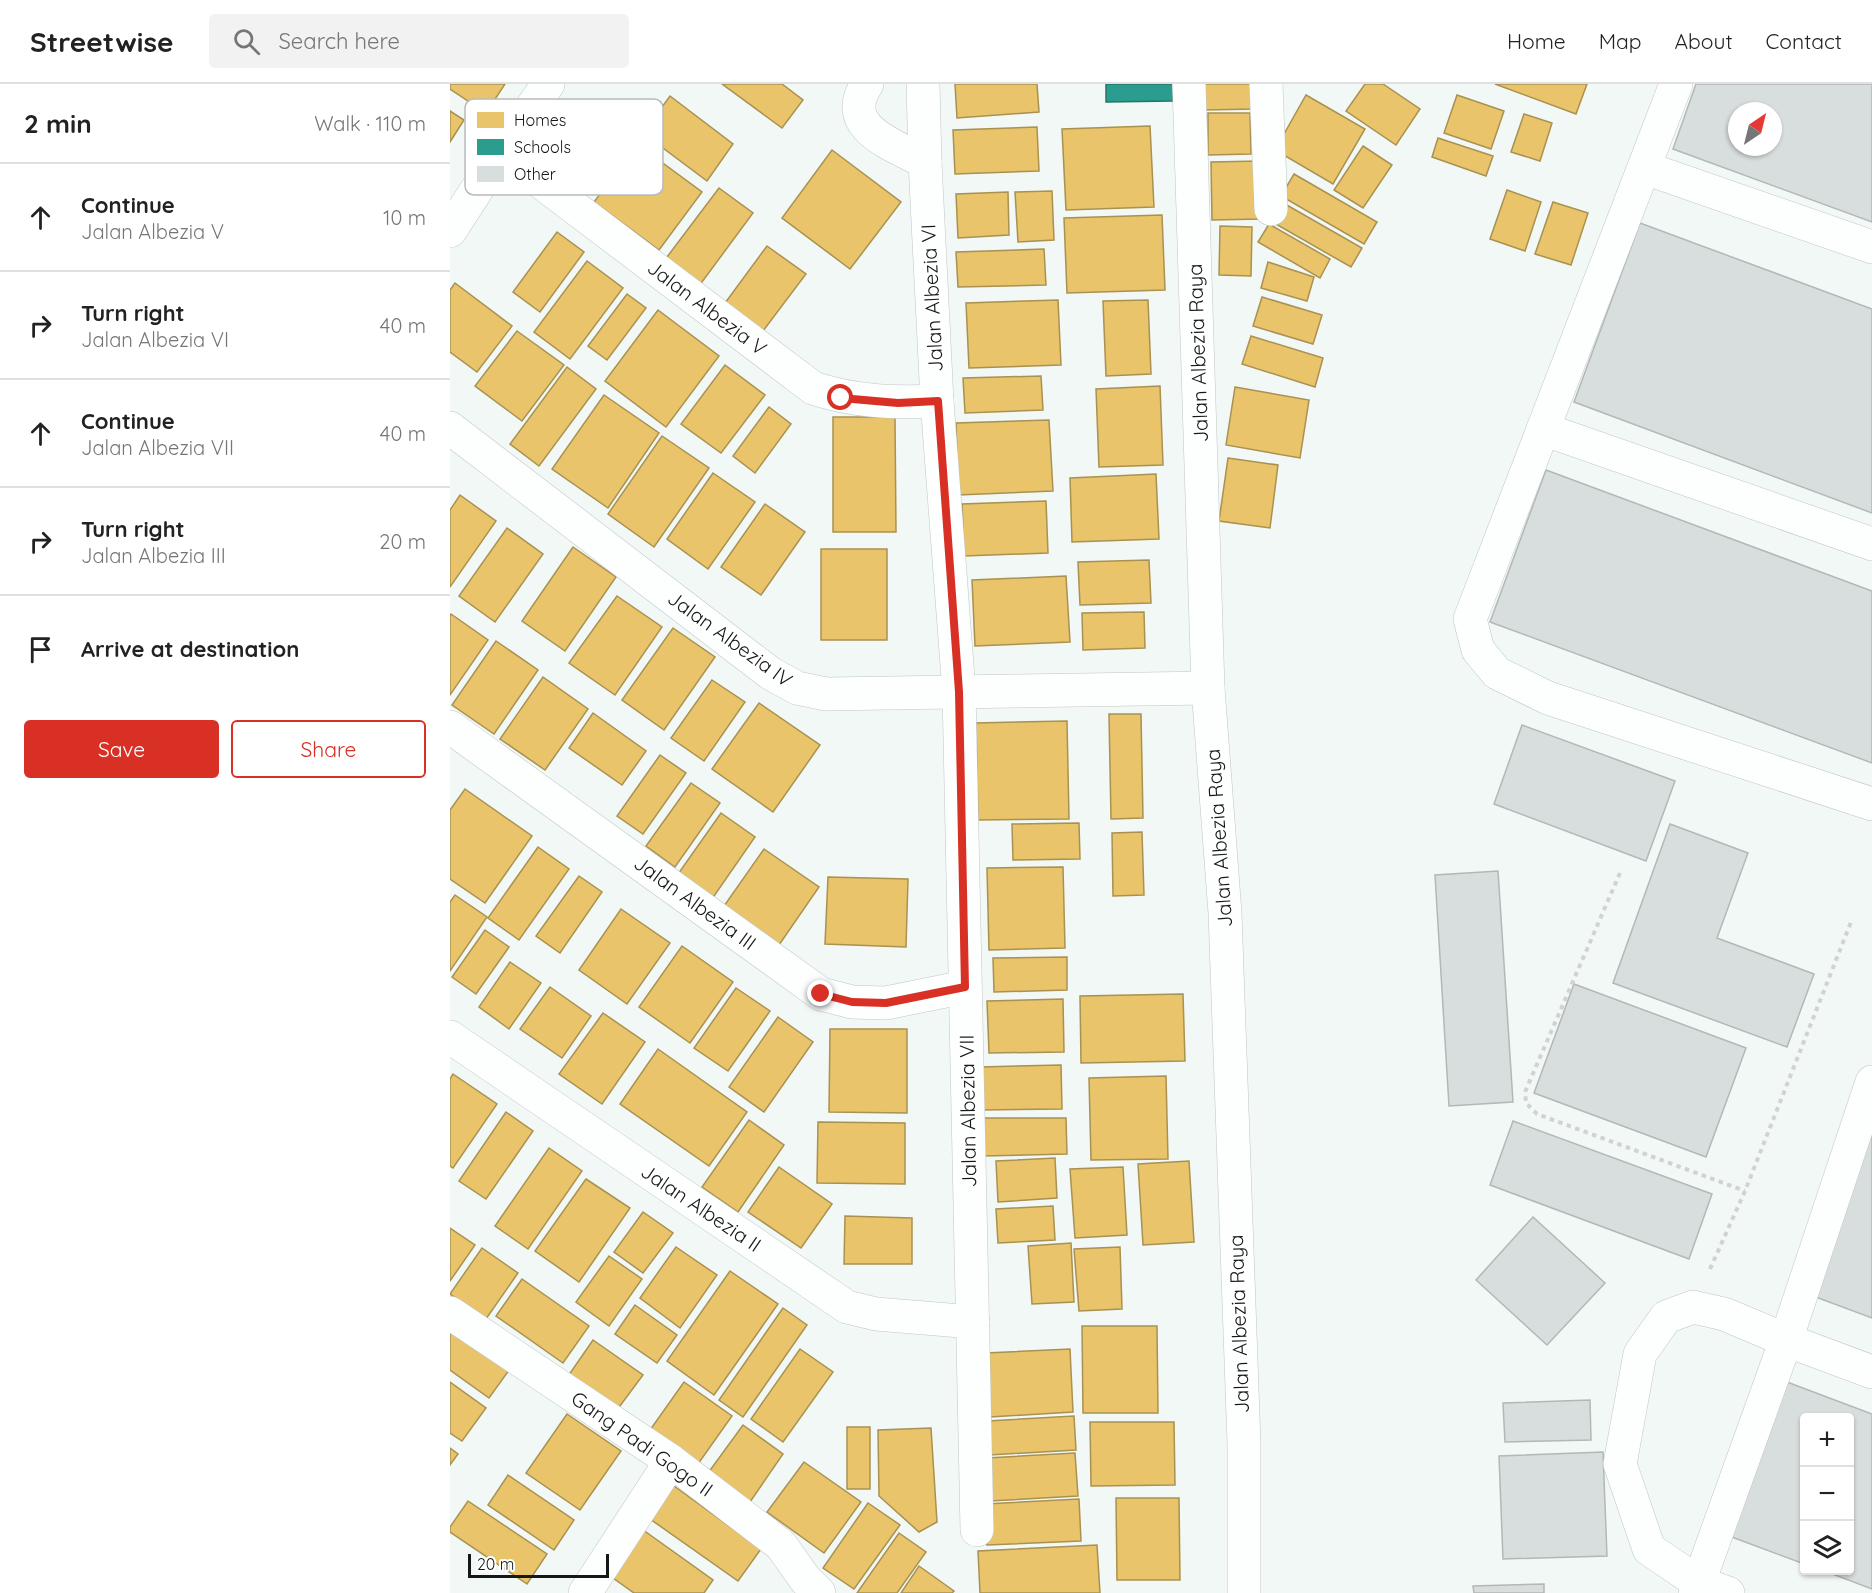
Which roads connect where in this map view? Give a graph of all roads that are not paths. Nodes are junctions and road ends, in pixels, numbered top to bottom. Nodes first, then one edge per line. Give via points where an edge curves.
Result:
1 (548, 84) edge
2 (867, 84) edge
3 (923, 84) edge
4 (1189, 84) edge
5 (1266, 84) edge
6 (1676, 84) edge
7 (538, 99) edge
8 (925, 162) junction
9 (1645, 168) junction
10 (473, 195) edge
11 (558, 195) edge
12 (1272, 209) dead end
13 (450, 231) edge
14 (1872, 247) edge
15 (938, 401) junction
16 (450, 428) edge
17 (1543, 429) junction
18 (1872, 544) edge
19 (1208, 688) junction
20 (959, 692) junction
21 (450, 727) edge
22 (1872, 804) edge
23 (965, 987) junction
24 (450, 1036) edge
25 (1872, 1082) edge
26 (450, 1313) edge
27 (973, 1322) junction
28 (1786, 1340) junction
29 (1872, 1372) edge
30 (671, 1461) junction
31 (977, 1530) dead end
32 (1707, 1590) edge
33 (585, 1593) edge
34 (819, 1593) edge
35 (1244, 1593) edge

1 - 7 street
2 - 8 street via 858,101 860,119 870,131
3 - 8 street, Jalan Albezia VI
4 - 19 street, Jalan Albezia Raya
5 - 12 street
6 - 9 street
8 - 15 street, Jalan Albezia VI
9 - 14 street
9 - 17 street
10 - 13 street
11 - 15 street, Jalan Albezia V via 813,388 841,398 898,403
15 - 20 street, Jalan Albezia VI
16 - 20 street, Jalan Albezia IV via 770,673 796,688 826,694
17 - 18 street
17 - 22 street via 1470,619 1478,650 1497,673 1548,698
19 - 20 street, Jalan Albezia IV
19 - 35 street, Jalan Albezia Raya via 1225,913 1244,1444
20 - 23 street, Jalan Albezia VII
21 - 23 street, Jalan Albezia III via 821,994 852,1002 886,1003
23 - 27 street, Jalan Albezia VII
24 - 27 street, Jalan Albezia II via 847,1307 876,1314
25 - 28 street
26 - 30 street, Gang Padi Gogo II
27 - 31 street, Jalan Albezia VII
28 - 29 street
28 - 32 street
28 - 32 street via 1724,1314 1693,1308 1666,1317 1640,1354 1620,1464 1649,1549
30 - 33 street
30 - 34 street, Gang Padi Gogo II via 781,1545

